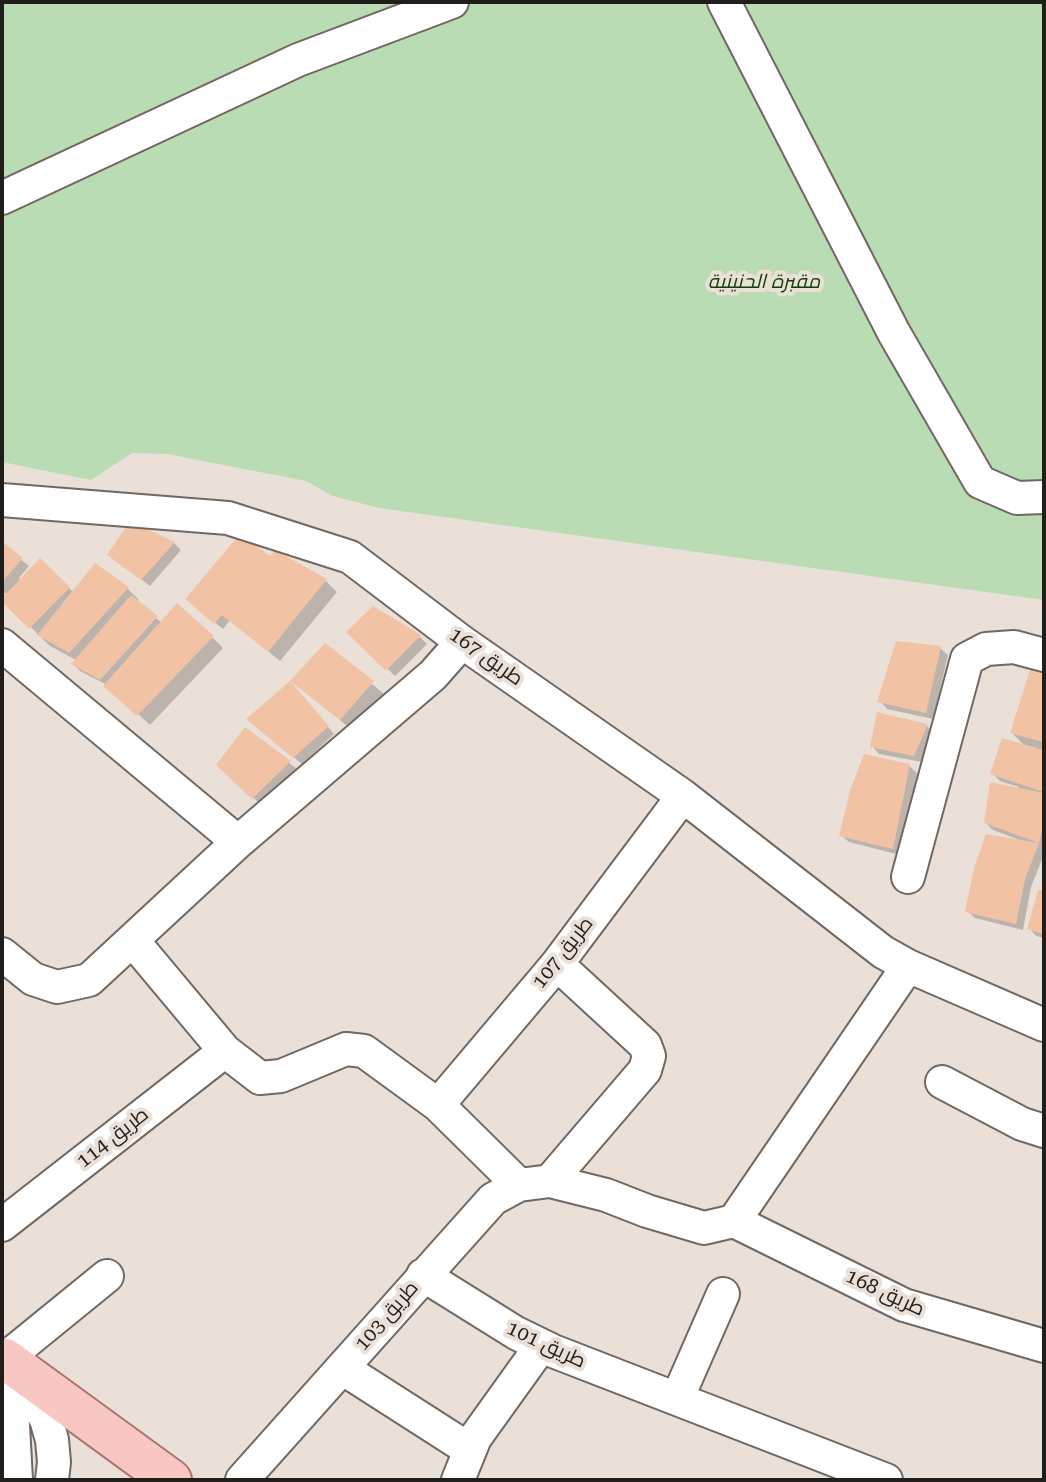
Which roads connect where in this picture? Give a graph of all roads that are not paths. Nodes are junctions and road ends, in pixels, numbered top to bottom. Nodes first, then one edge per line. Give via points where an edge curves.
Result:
1 (452, 2) edge
2 (724, 2) edge
3 (2, 198) edge
4 (1044, 497) edge
5 (2, 500) edge
6 (462, 642) junction
7 (2, 645) edge
8 (1044, 655) edge
9 (683, 796) junction
10 (238, 842) junction
11 (908, 877) dead end
12 (133, 941) junction
13 (2, 954) edge
14 (557, 964) junction
15 (908, 966) junction
16 (1044, 1025) edge
17 (225, 1051) junction
18 (942, 1082) dead end
19 (438, 1105) junction
20 (1044, 1131) edge
21 (534, 1183) junction
22 (734, 1221) junction
23 (2, 1225) edge
24 (423, 1275) junction
25 (107, 1276) dead end
26 (723, 1294) dead end
27 (541, 1346) junction
28 (1044, 1346) edge
29 (342, 1368) junction
30 (3, 1370) edge
31 (677, 1399) junction
32 (470, 1450) junction
33 (16, 1480) edge
34 (52, 1480) edge
35 (171, 1480) edge
36 (242, 1480) edge
37 (458, 1480) edge
38 (886, 1480) edge

1 - 3 street via 298,60
2 - 4 street via 894,333 980,482 1017,498
5 - 6 street, طريق 167 via 228,518 350,557
6 - 9 street, طريق 167
6 - 10 street via 433,675
7 - 10 street
8 - 11 street via 1014,647 986,649 967,659
9 - 14 street, طريق 107
9 - 15 street, طريق 167
10 - 12 street
12 - 13 street via 89,980 57,987 33,979
12 - 17 street
14 - 19 street, طريق 107
14 - 21 street, طريق 103 via 645,1045 649,1056 645,1070
15 - 16 street, طريق 167
15 - 22 street
17 - 19 street via 260,1078 271,1079 346,1049 364,1051
17 - 23 street, طريق 114
18 - 20 street
19 - 21 street
21 - 22 street via 606,1195 704,1228
21 - 24 street, طريق 103 via 493,1199
22 - 28 street, طريق 168 via 904,1305
24 - 27 street, طريق 101
24 - 29 street, طريق 103
25 - 30 street
26 - 31 street
27 - 31 street, طريق 101
27 - 32 street
29 - 32 street
29 - 36 street, طريق 103
30 - 33 street via 16,1445
30 - 34 street via 23,1379 46,1419
30 - 35 main road
31 - 38 street, طريق 101
32 - 37 street

